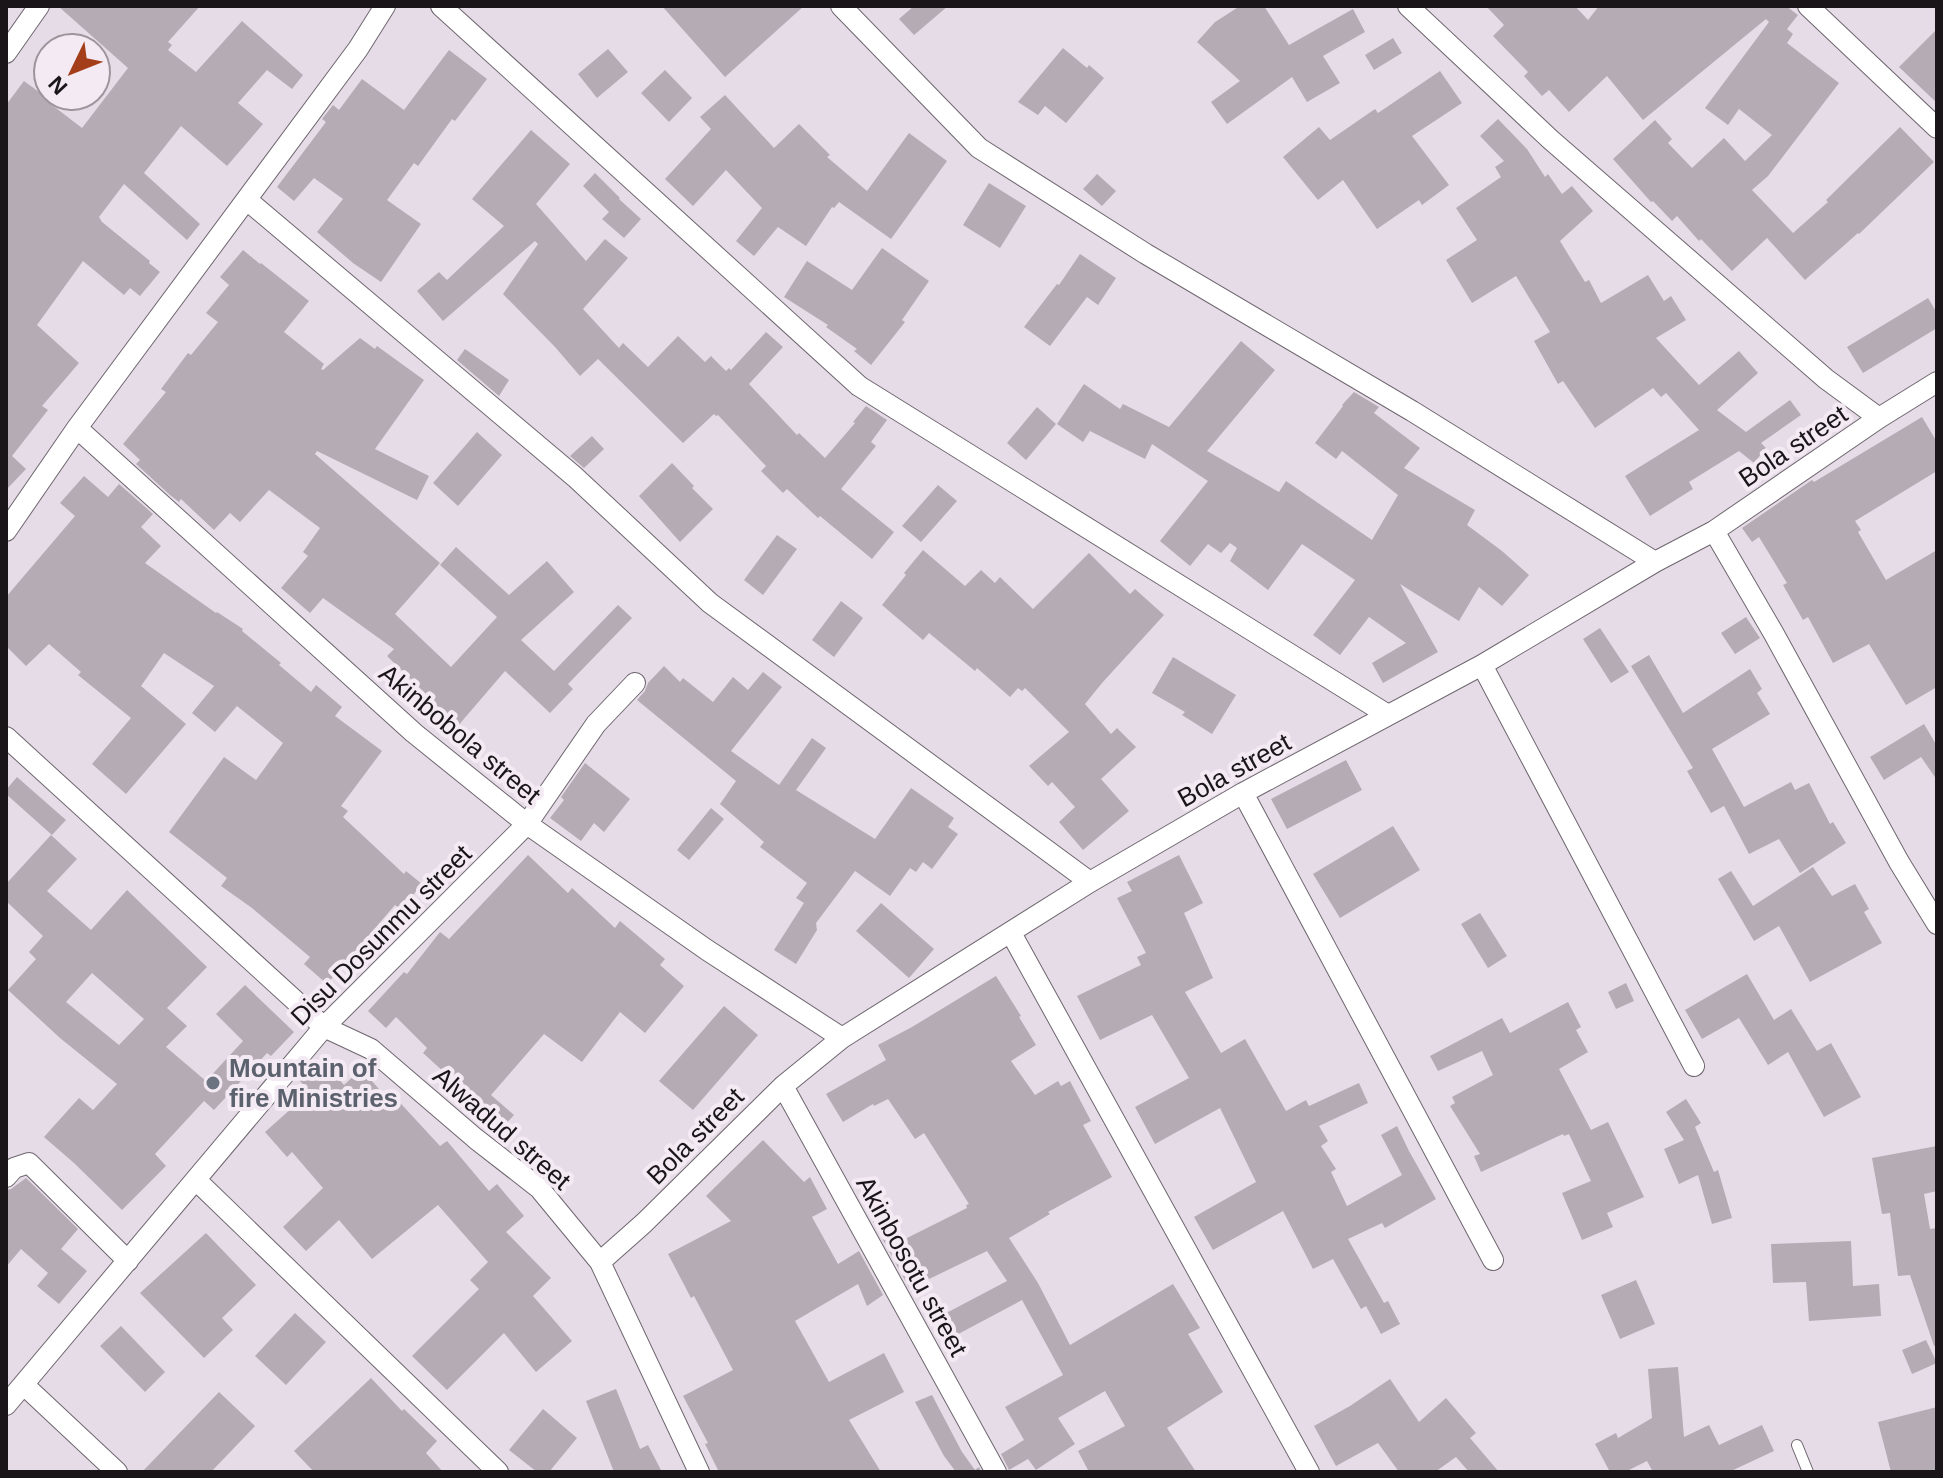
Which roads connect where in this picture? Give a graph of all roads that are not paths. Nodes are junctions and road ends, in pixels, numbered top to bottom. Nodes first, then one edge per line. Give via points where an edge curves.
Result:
1 (39, 6) edge
2 (385, 6) edge
3 (441, 6) edge
4 (841, 6) edge
5 (1408, 6) edge
6 (1808, 6) edge
7 (6, 53) edge
8 (1937, 128) edge
9 (247, 200) junction
10 (1937, 382) edge
11 (1879, 418) junction
12 (77, 428) junction
13 (6, 531) edge
14 (1714, 531) junction
15 (1655, 562) junction
16 (1482, 665) junction
17 (635, 683) dead end
18 (1388, 715) junction
19 (6, 737) edge
20 (1243, 793) junction
21 (527, 824) junction
22 (1090, 882) junction
23 (1937, 924) edge
24 (1011, 933) junction
25 (324, 1027) junction
26 (842, 1038) junction
27 (1694, 1066) dead end
28 (783, 1086) junction
29 (6, 1177) edge
30 (196, 1180) junction
31 (1493, 1260) dead end
32 (128, 1261) junction
33 (600, 1262) junction
34 (24, 1385) junction
35 (6, 1405) edge
36 (1797, 1445) dead end
37 (117, 1472) edge
38 (498, 1472) edge
39 (699, 1472) edge
40 (996, 1472) edge
41 (1309, 1472) edge
42 (1808, 1472) edge

1 - 7 street
2 - 9 street
3 - 18 street via 859,386
4 - 15 street via 979,148
5 - 11 street via 1609,192 1815,370
6 - 8 street
9 - 12 street
9 - 22 street via 575,477 710,603
10 - 11 street, Bola street
11 - 14 street, Bola street
12 - 13 street
12 - 21 street, Akinbobola street via 414,733
14 - 15 street, Bola street
14 - 23 street
15 - 16 street, Bola street
16 - 18 street, Bola street
16 - 27 street
17 - 21 street, Disu Dosunmu street via 596,724
18 - 20 street, Bola street
19 - 25 street, Alwadud street
20 - 22 street, Bola street
20 - 31 street
21 - 25 street, Disu Dosunmu street
21 - 26 street, Akinbobola street
22 - 24 street, Bola street
24 - 26 street, Bola street
24 - 41 street
25 - 30 street, Disu Dosunmu street
25 - 33 street, Alwadud street via 371,1049 539,1188
26 - 28 street, Bola street
28 - 33 street, Bola street
28 - 40 street, Akinbosotu street
29 - 32 street via 29,1163
30 - 32 street, Disu Dosunmu street
30 - 38 street
32 - 34 street, Disu Dosunmu street
33 - 39 street, Alwadud street
34 - 35 street, Disu Dosunmu street
34 - 37 street
36 - 42 lane

